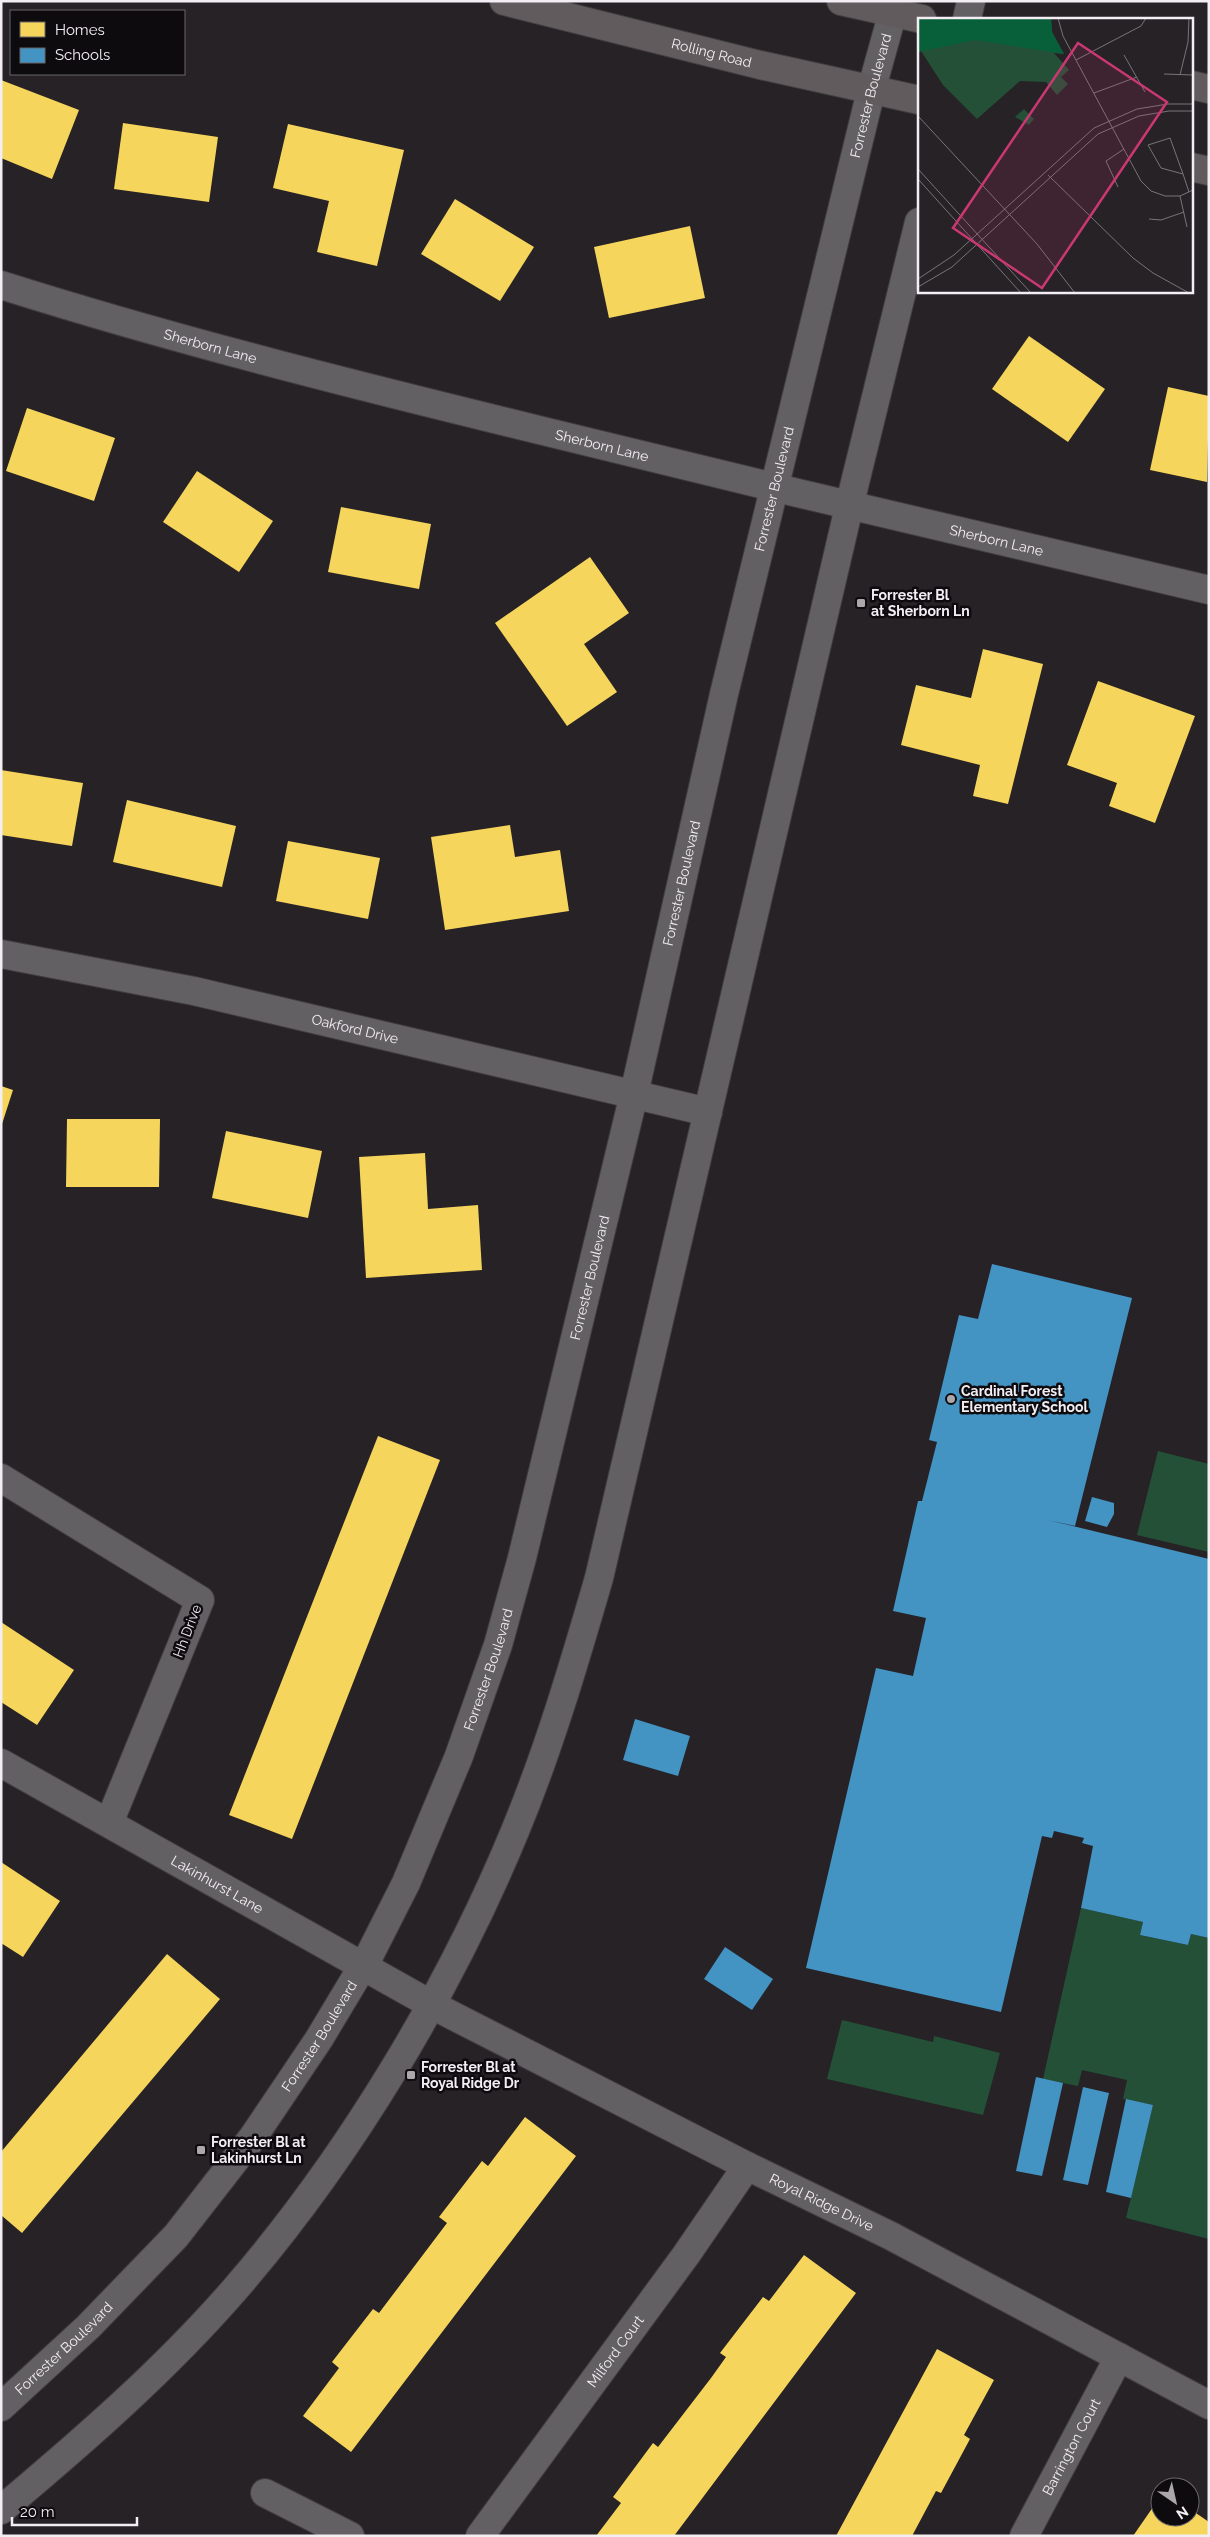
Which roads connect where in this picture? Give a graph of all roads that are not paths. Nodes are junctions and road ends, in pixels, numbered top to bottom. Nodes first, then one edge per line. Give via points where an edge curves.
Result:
1 (504, 1) edge
2 (841, 1) edge
3 (971, 1) edge
4 (894, 7) edge
5 (920, 18) edge
6 (967, 18) edge
7 (1192, 85) edge
8 (1209, 89) edge
9 (871, 91) junction
10 (918, 100) edge
11 (1192, 167) edge
12 (1209, 171) edge
13 (918, 226) edge
14 (1, 285) edge
15 (774, 488) junction
16 (849, 507) junction
17 (1209, 590) edge
18 (1, 954) edge
19 (634, 1094) junction
20 (708, 1112) junction
21 (1, 1478) edge
22 (1, 1763) edge
23 (110, 1823) junction
24 (363, 1966) junction
25 (432, 2005) junction
26 (747, 2166) junction
27 (1120, 2358) junction
28 (1209, 2405) edge
29 (1, 2407) edge
30 (265, 2493) dead end
31 (1, 2510) edge
32 (350, 2536) edge
33 (480, 2536) edge
34 (1024, 2536) edge

1 - 9 main road, Rolling Road
2 - 4 main road
3 - 6 street
4 - 5 main road
4 - 9 street, Forrester Boulevard
7 - 8 main road
9 - 10 main road, Rolling Road
9 - 15 street, Forrester Boulevard
11 - 12 main road
13 - 16 street
14 - 15 street, Sherborn Lane via 324,377
15 - 16 street, Sherborn Lane
15 - 19 street, Forrester Boulevard
16 - 17 street, Sherborn Lane
16 - 20 street
18 - 19 street, Oakford Drive via 194,991
19 - 20 street, Oakford Drive
19 - 24 street, Forrester Boulevard via 498,1645 442,1801 406,1883
20 - 25 street via 604,1560 573,1668 516,1831 478,1916
21 - 23 street, Hh Drive via 200,1600
22 - 23 street, Lakinhurst Lane
23 - 24 street, Lakinhurst Lane
24 - 25 street, Lakinhurst Lane
24 - 29 street, Forrester Boulevard via 253,2137 176,2236 88,2327
25 - 26 street, Royal Ridge Drive
25 - 31 street via 318,2184 236,2288 144,2384
26 - 27 street, Royal Ridge Drive via 891,2236
26 - 33 street, Milford Court via 686,2255
27 - 28 street, Royal Ridge Drive
27 - 34 street, Barrington Court
30 - 32 street

